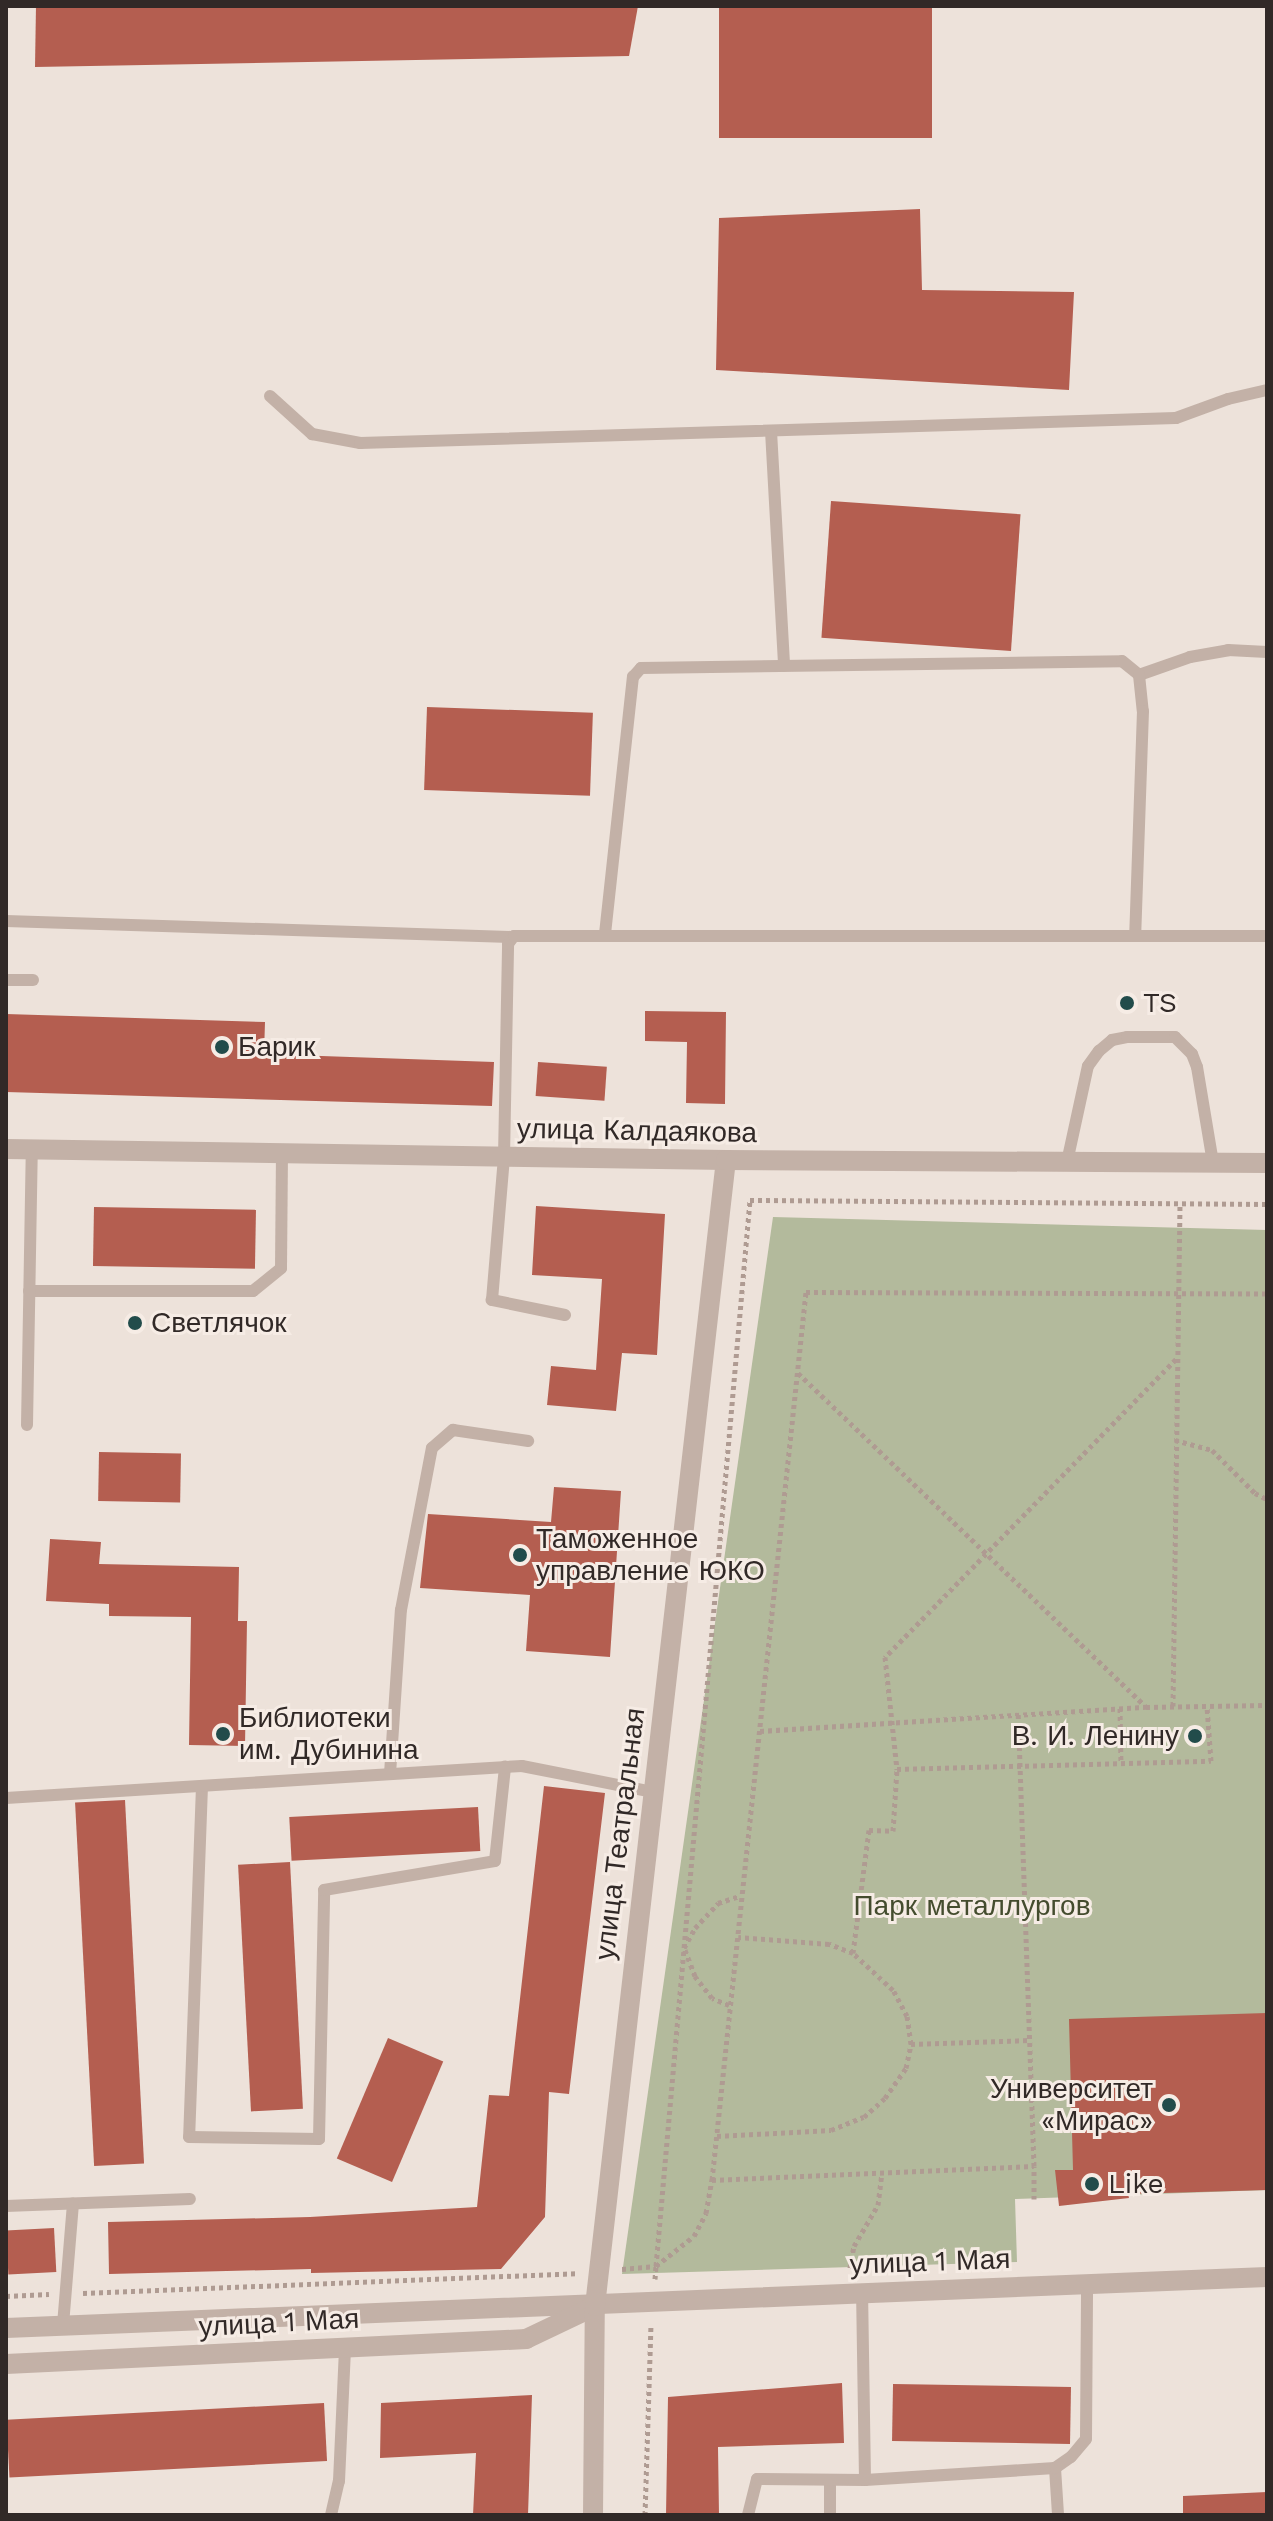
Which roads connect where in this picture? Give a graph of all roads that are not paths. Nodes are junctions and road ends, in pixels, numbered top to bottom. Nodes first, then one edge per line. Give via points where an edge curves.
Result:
1 (1267, 390) edge
2 (270, 396) dead end
3 (771, 431) junction
4 (1267, 652) edge
5 (784, 666) junction
6 (1139, 675) junction
7 (6, 921) edge
8 (605, 934) junction
9 (1135, 935) junction
10 (1267, 936) edge
11 (511, 937) junction
12 (6, 980) edge
13 (33, 980) dead end
14 (6, 1149) edge
15 (32, 1149) junction
16 (282, 1153) junction
17 (504, 1157) junction
18 (726, 1160) junction
19 (1067, 1162) junction
20 (1213, 1163) junction
21 (1267, 1163) edge
22 (29, 1291) junction
23 (565, 1315) dead end
24 (27, 1425) dead end
25 (528, 1441) dead end
26 (505, 1767) junction
27 (390, 1774) junction
28 (202, 1786) junction
29 (653, 1792) junction
30 (6, 1798) edge
31 (190, 2199) dead end
32 (73, 2203) junction
33 (6, 2206) edge
34 (1267, 2277) edge
35 (1087, 2285) junction
36 (862, 2291) junction
37 (595, 2306) junction
38 (63, 2325) junction
39 (6, 2328) edge
40 (345, 2348) junction
41 (6, 2364) edge
42 (1055, 2468) junction
43 (830, 2480) junction
44 (865, 2480) junction
45 (331, 2515) edge
46 (593, 2515) edge
47 (748, 2515) edge
48 (830, 2515) edge
49 (1058, 2515) edge

1 - 3 lane via 1176,418
2 - 3 lane via 312,434 360,443
3 - 5 lane
4 - 6 lane via 1215,652
5 - 6 lane via 1122,661
5 - 8 lane via 636,671
6 - 9 lane via 1143,711
7 - 11 lane
8 - 9 lane
8 - 11 lane
9 - 10 lane
11 - 17 lane
12 - 13 lane
14 - 15 street, улица Калдаякова
15 - 16 street, улица Калдаякова
15 - 22 lane
16 - 17 street, улица Калдаякова
16 - 22 lane via 281,1268 253,1291
17 - 18 street, улица Калдаякова
17 - 23 lane via 492,1300
18 - 19 street, улица Калдаякова
18 - 29 street, улица Театральная
19 - 20 street, улица Калдаякова
19 - 20 lane via 1088,1066 1099,1051 1112,1040 1127,1037 1175,1037 1197,1067
20 - 21 street, улица Калдаякова
22 - 24 lane
25 - 27 lane via 453,1430 432,1448 401,1610
26 - 27 lane
26 - 28 lane via 495,1861 324,1890 319,2139 189,2137
26 - 29 lane
27 - 28 lane
28 - 30 lane
29 - 37 street, улица Театральная
31 - 32 lane
32 - 33 lane
32 - 38 lane
34 - 35 street, улица 1 Мая
35 - 36 street, улица 1 Мая
35 - 42 lane via 1086,2439
36 - 37 street, улица 1 Мая
36 - 44 lane
37 - 38 street, улица 1 Мая
37 - 40 street, улица 1 Мая via 526,2339
37 - 46 street, улица Театральная
38 - 39 street, улица 1 Мая
40 - 41 street, улица 1 Мая
40 - 45 lane via 339,2481
42 - 44 lane
42 - 49 lane
43 - 44 lane
43 - 47 lane via 757,2479
43 - 48 lane

